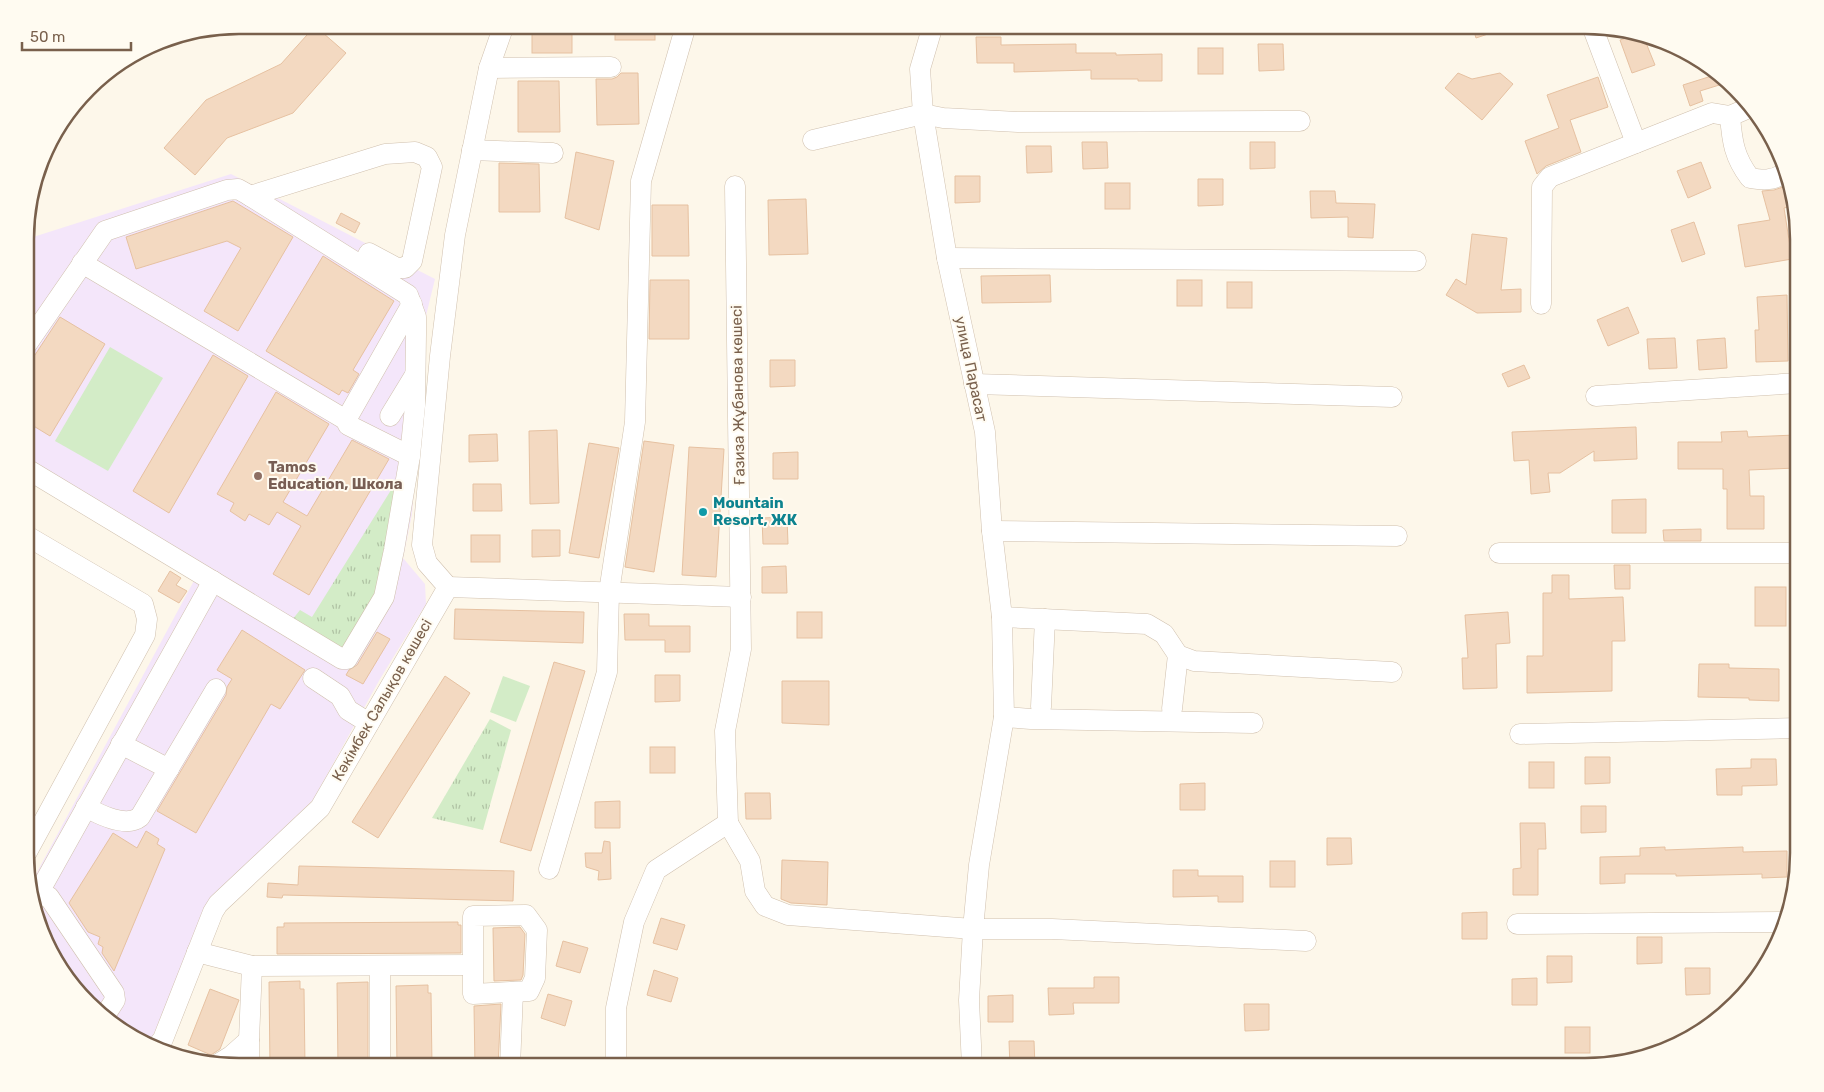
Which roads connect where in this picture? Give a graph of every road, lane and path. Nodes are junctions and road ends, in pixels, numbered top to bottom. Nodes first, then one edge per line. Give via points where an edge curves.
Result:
1 (501, 34) edge
2 (683, 34) edge
3 (930, 34) edge
4 (1595, 34) edge
5 (611, 67) dead end
6 (489, 68) junction
7 (1744, 110) edge
8 (923, 114) junction
9 (1730, 116) junction
10 (1300, 120) dead end
11 (812, 140) dead end
12 (1636, 143) junction
13 (472, 150) junction
14 (553, 153) dead end
15 (1780, 176) edge
16 (735, 186) dead end
17 (250, 196) junction
18 (947, 258) junction
19 (1416, 261) dead end
20 (82, 263) junction
21 (362, 266) junction
22 (412, 304) junction
23 (1541, 304) dead end
24 (34, 334) edge
25 (416, 375) junction
26 (974, 384) junction
27 (1790, 384) edge
28 (1596, 396) dead end
29 (1392, 397) dead end
30 (390, 416) dead end
31 (346, 420) junction
32 (410, 456) junction
33 (34, 473) edge
34 (992, 531) junction
35 (1398, 536) dead end
36 (34, 540) edge
37 (394, 550) junction
38 (1499, 553) dead end
39 (1790, 553) edge
40 (427, 563) junction
41 (213, 581) junction
42 (448, 587) junction
43 (609, 592) junction
44 (741, 597) junction
45 (1002, 618) junction
46 (1045, 619) junction
47 (1178, 655) junction
48 (1392, 672) dead end
49 (313, 678) dead end
50 (216, 689) dead end
51 (1042, 707) dead end
52 (1172, 708) dead end
53 (1004, 717) junction
54 (369, 723) junction
55 (1253, 723) dead end
56 (1790, 728) edge
57 (1520, 734) dead end
58 (121, 744) junction
59 (169, 769) junction
60 (86, 807) junction
61 (728, 823) junction
62 (34, 839) edge
63 (549, 869) dead end
64 (38, 894) edge
65 (39, 896) edge
66 (1778, 922) edge
67 (1517, 924) dead end
68 (973, 929) junction
69 (1306, 941) dead end
70 (197, 952) junction
71 (252, 966) junction
72 (472, 966) junction
73 (380, 967) junction
74 (513, 992) junction
75 (108, 1011) edge
76 (249, 1040) junction
77 (160, 1043) edge
78 (228, 1058) edge
79 (250, 1058) edge
80 (380, 1058) edge
81 (510, 1058) edge
82 (616, 1058) edge
83 (972, 1058) edge

1 - 6 street
2 - 43 street via 641,182 634,422
3 - 8 street, улица Парасат via 920,69
4 - 12 street
5 - 6 street
6 - 13 street
7 - 9 street
8 - 10 street via 1018,122
8 - 11 street
8 - 18 street, улица Парасат
9 - 12 street via 1712,113
9 - 15 street via 1733,145 1740,166 1750,178 1763,180
12 - 23 street via 1550,177 1542,187
13 - 14 street
13 - 40 street via 456,234 440,356 422,545
16 - 44 street, Ғазиза Жұбанова көшесі
17 - 20 street via 238,190 226,190 105,231
17 - 21 street
17 - 21 street via 385,154 415,152 427,157 432,167 412,261 405,268 398,268 369,253
18 - 19 street
18 - 26 street, улица Парасат
20 - 24 street
20 - 31 street
21 - 22 street via 408,296
22 - 25 street via 416,317
22 - 31 street
25 - 30 street
25 - 32 street
26 - 29 street
26 - 34 street, улица Парасат via 985,432
27 - 28 street
31 - 32 street via 348,425
32 - 37 street
33 - 41 street
34 - 35 street
34 - 45 street, улица Парасат
36 - 62 street via 143,604 147,619 145,635
37 - 40 street via 409,559
37 - 41 street via 384,597 347,659 342,659
38 - 39 street
40 - 42 street
41 - 58 street
42 - 43 street
42 - 54 street, Кәкімбек Салықов көшесі
43 - 44 street
43 - 63 street via 607,672
44 - 61 street, Ғазиза Жұбанова көшесі via 741,648 725,731
45 - 46 street
45 - 53 street, улица Парасат
46 - 47 street via 1147,624 1164,634
46 - 51 street
47 - 48 street via 1194,661
47 - 52 street
49 - 54 street via 340,696 348,710
50 - 59 street
53 - 55 street
53 - 68 street, улица Парасат via 979,865
54 - 70 street, Кәкімбек Салықов көшесі via 320,808 218,904
56 - 57 street
58 - 59 street
58 - 60 street
59 - 60 street via 136,820 128,822
60 - 64 street
61 - 68 street via 750,861 755,891 765,906 788,915
61 - 82 street via 656,870 634,922 616,1008
65 - 75 street via 49,897 114,993 115,1000
66 - 67 street
68 - 69 street via 1052,929
68 - 83 street, улица Парасат via 969,1000
70 - 71 street
70 - 77 street, Кәкімбек Салықов көшесі
71 - 73 street
71 - 76 street
72 - 73 street
72 - 74 street via 473,994
72 - 74 street via 474,916 526,915 537,930 535,978 529,992
73 - 80 street
74 - 81 street
76 - 78 street
76 - 79 street

